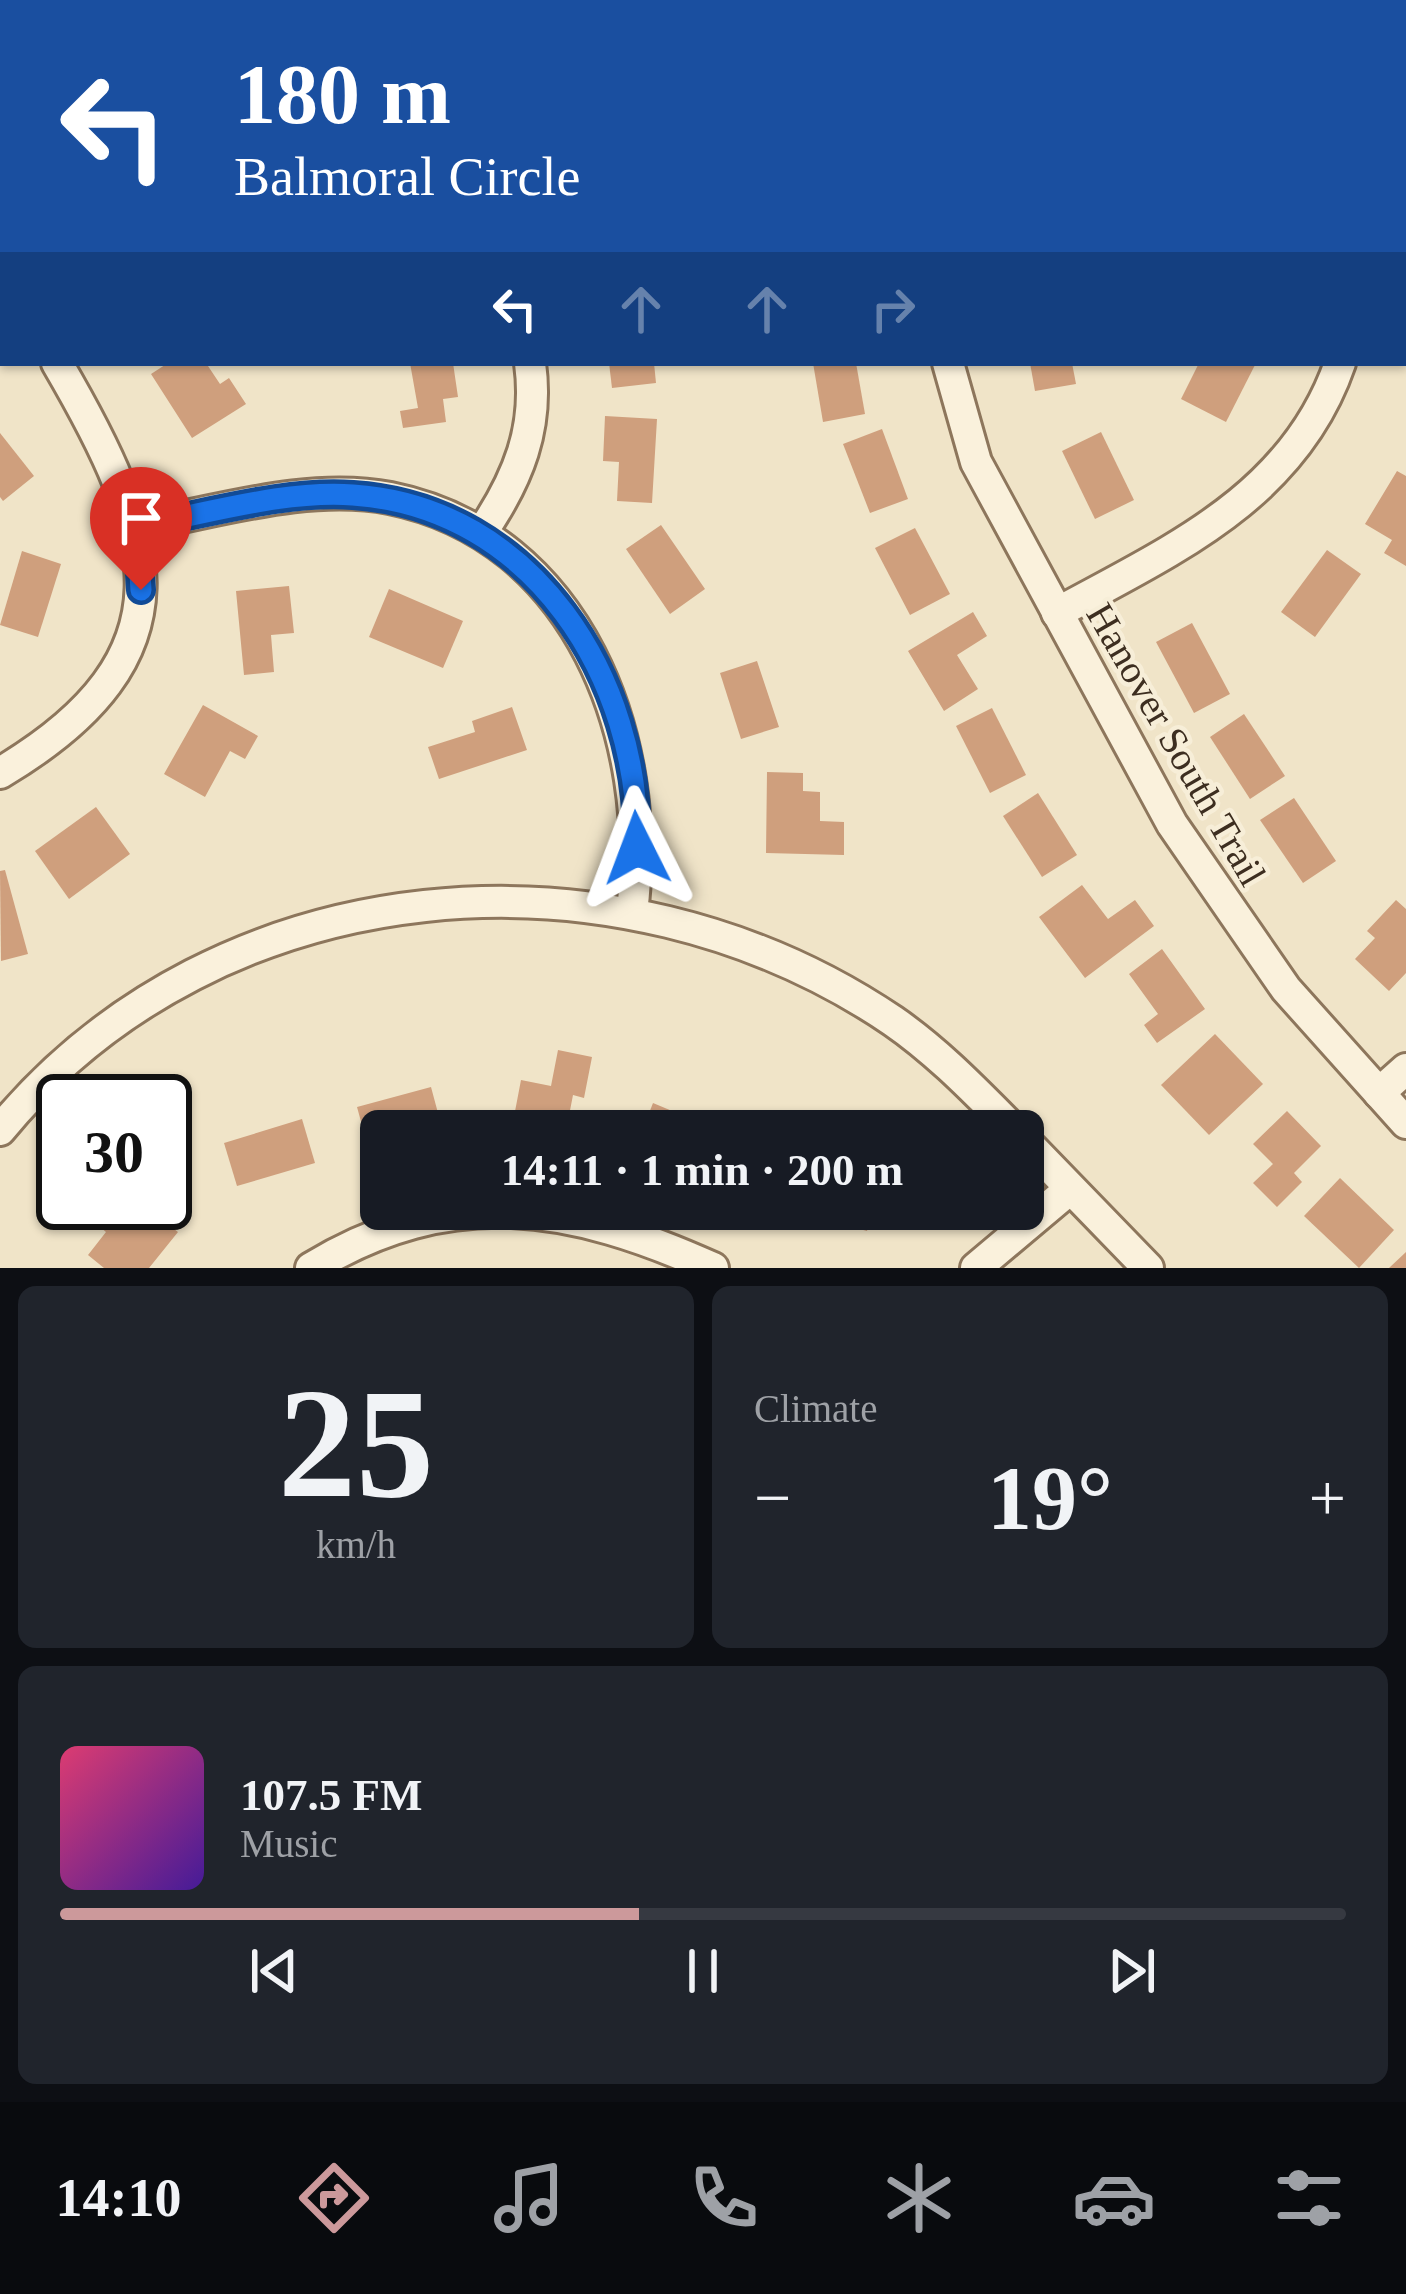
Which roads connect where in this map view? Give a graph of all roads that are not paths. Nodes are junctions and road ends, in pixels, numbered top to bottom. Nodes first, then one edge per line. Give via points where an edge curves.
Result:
1 (59, 366) edge
2 (530, 366) edge
3 (949, 366) edge
4 (1339, 366) edge
5 (137, 526) junction
6 (482, 532) junction
7 (1057, 614) junction
8 (0, 773) edge
9 (632, 912) junction
10 (1406, 1070) edge
11 (1379, 1093) junction
12 (993, 1110) edge
13 (1406, 1124) edge
14 (0, 1130) edge
15 (1044, 1161) edge
16 (1070, 1189) junction
17 (311, 1268) edge
18 (710, 1268) edge
19 (976, 1268) edge
20 (1148, 1268) edge

1 - 5 street
2 - 6 street via 530,429 520,466
3 - 7 street, Hanover South Trail via 976,462
4 - 7 street via 1317,415 1262,488 1205,532
5 - 6 street via 347,494 428,509
5 - 8 street via 141,590 107,684 63,732
6 - 9 street via 538,579 603,676 632,770
7 - 11 street, Hanover South Trail via 1225,908
9 - 12 street via 726,937 837,987 919,1040
9 - 14 street via 476,900 409,906 285,937 146,1003
10 - 11 street
11 - 13 street, Hanover South Trail
15 - 16 street
16 - 19 street
16 - 20 street
17 - 18 street via 408,1225 490,1211 616,1227

